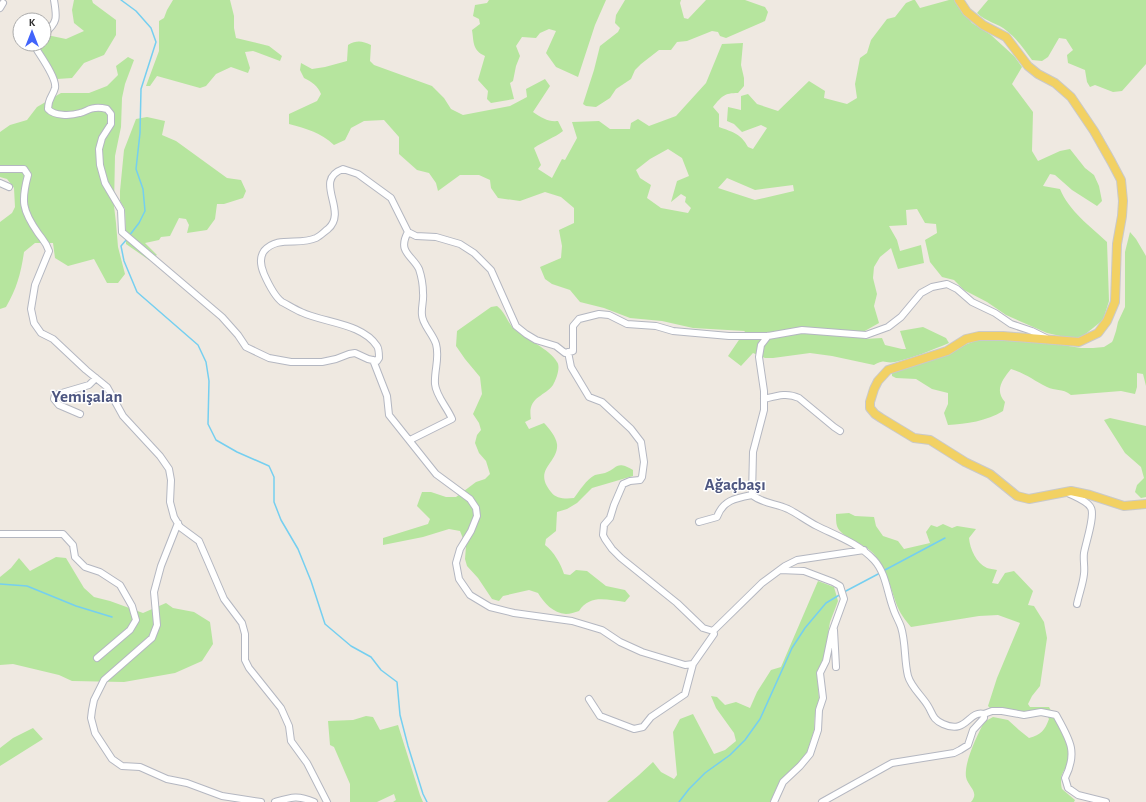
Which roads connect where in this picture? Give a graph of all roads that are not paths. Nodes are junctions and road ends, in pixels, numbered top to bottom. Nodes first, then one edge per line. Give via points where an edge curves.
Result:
1 (54, 0) edge
2 (959, 0) edge
3 (52, 27) edge
4 (38, 52) edge
5 (0, 169) edge
6 (0, 183) edge
7 (9, 187) dead end
8 (408, 232) junction
9 (768, 336) junction
10 (1050, 340) junction
11 (568, 352) junction
12 (373, 360) junction
13 (96, 378) junction
14 (764, 399) junction
15 (80, 414) dead end
16 (840, 431) dead end
17 (410, 440) junction
18 (1066, 492) junction
19 (752, 495) junction
20 (1146, 504) edge
21 (699, 522) dead end
22 (178, 523) junction
23 (0, 534) edge
24 (864, 550) junction
25 (780, 570) junction
26 (1077, 604) dead end
27 (834, 625) junction
28 (712, 631) junction
29 (97, 658) dead end
30 (693, 664) junction
31 (836, 668) dead end
32 (589, 699) dead end
33 (984, 714) junction
34 (261, 802) edge
35 (275, 802) edge
36 (314, 802) edge
37 (327, 802) edge
38 (774, 802) edge
39 (822, 802) edge
40 (1106, 802) edge

1 - 3 street via 56,20
2 - 10 main road via 967,12 1006,37 1028,66 1071,97 1094,130 1121,180 1123,201 1117,244 1114,302 1107,321 1098,333 1079,342
4 - 12 street via 55,82 55,88 48,99 50,111 54,114 79,114 100,107 107,109 111,114 111,124 102,138 99,149 100,165 105,183 121,210 122,232 222,317 246,347 269,358 291,362 322,362 355,353
5 - 13 street via 24,169 28,174 23,199 25,209 30,221 46,241 49,251 35,285 31,309 34,323 41,333 53,339
6 - 7 street
8 - 11 street via 416,236 436,237 460,244 474,253 491,270 516,326 531,337
8 - 12 street via 391,198 358,174 343,169 336,171 331,178 330,192 335,210 331,226 316,238 276,243 263,252 261,268 280,301 301,312 360,332 378,348 379,358 377,361
8 - 17 street via 405,247 407,254 419,269 424,293 422,315 438,354 435,372 437,394 452,419
9 - 10 street via 802,330 866,335 888,327 901,317 921,293 932,287 947,284 972,302 1011,324
9 - 11 street via 673,332 656,326 627,324 608,315 599,314 580,319 573,326 573,351
9 - 14 street via 761,345 759,357
10 - 18 main road via 1003,336 966,339 946,351 888,370 874,389 870,408 875,414 914,438 930,440 990,474 1017,496 1029,499
11 - 28 street via 571,367 589,397 602,402 641,442 644,462 642,476 640,480 623,484 610,518 604,525 605,539 621,558 672,598 703,628
12 - 17 street via 387,396 390,415
13 - 15 street via 89,385 55,395 54,400 60,405
13 - 22 street via 108,387 123,416 169,469 170,502
14 - 16 street via 793,395
14 - 19 street via 764,410 753,452
17 - 30 street via 436,474 470,499 476,508 477,516 456,562 459,579 470,595 490,607 572,621 602,630 642,652 685,665
18 - 20 main road via 1090,494 1124,506
18 - 26 street via 1088,502 1093,519 1084,555 1084,573
19 - 21 street via 737,498 724,505 717,517
19 - 24 street via 760,501 787,509
22 - 34 street via 154,592 157,625 152,638 104,680 92,710 91,718 95,733 112,758 122,766 140,767 167,779 187,783 222,796
22 - 37 street via 198,541 224,599 242,623 245,634 245,660 281,708 289,726 291,741 307,763
23 - 29 street via 63,534 73,545 75,557 85,567 100,572 120,585 132,606 136,620 130,630
24 - 25 street via 797,560
24 - 33 street via 876,562 887,585 890,601 901,627 908,676 931,714 944,724 957,726 964,725 974,714
25 - 27 street via 804,570 840,586 844,599
25 - 28 street via 762,582
27 - 31 street
27 - 38 street via 826,661 820,673 823,698 819,710 818,730 810,754 783,782
28 - 30 street via 714,634
30 - 32 street via 685,694 650,717 643,727 634,729 600,716
33 - 39 street via 984,718 973,730 968,745 964,748 954,753 892,763
33 - 40 street via 1002,711 1024,715 1041,712 1056,715 1072,748 1071,767 1065,778 1068,788 1078,795
35 - 36 street via 303,797

